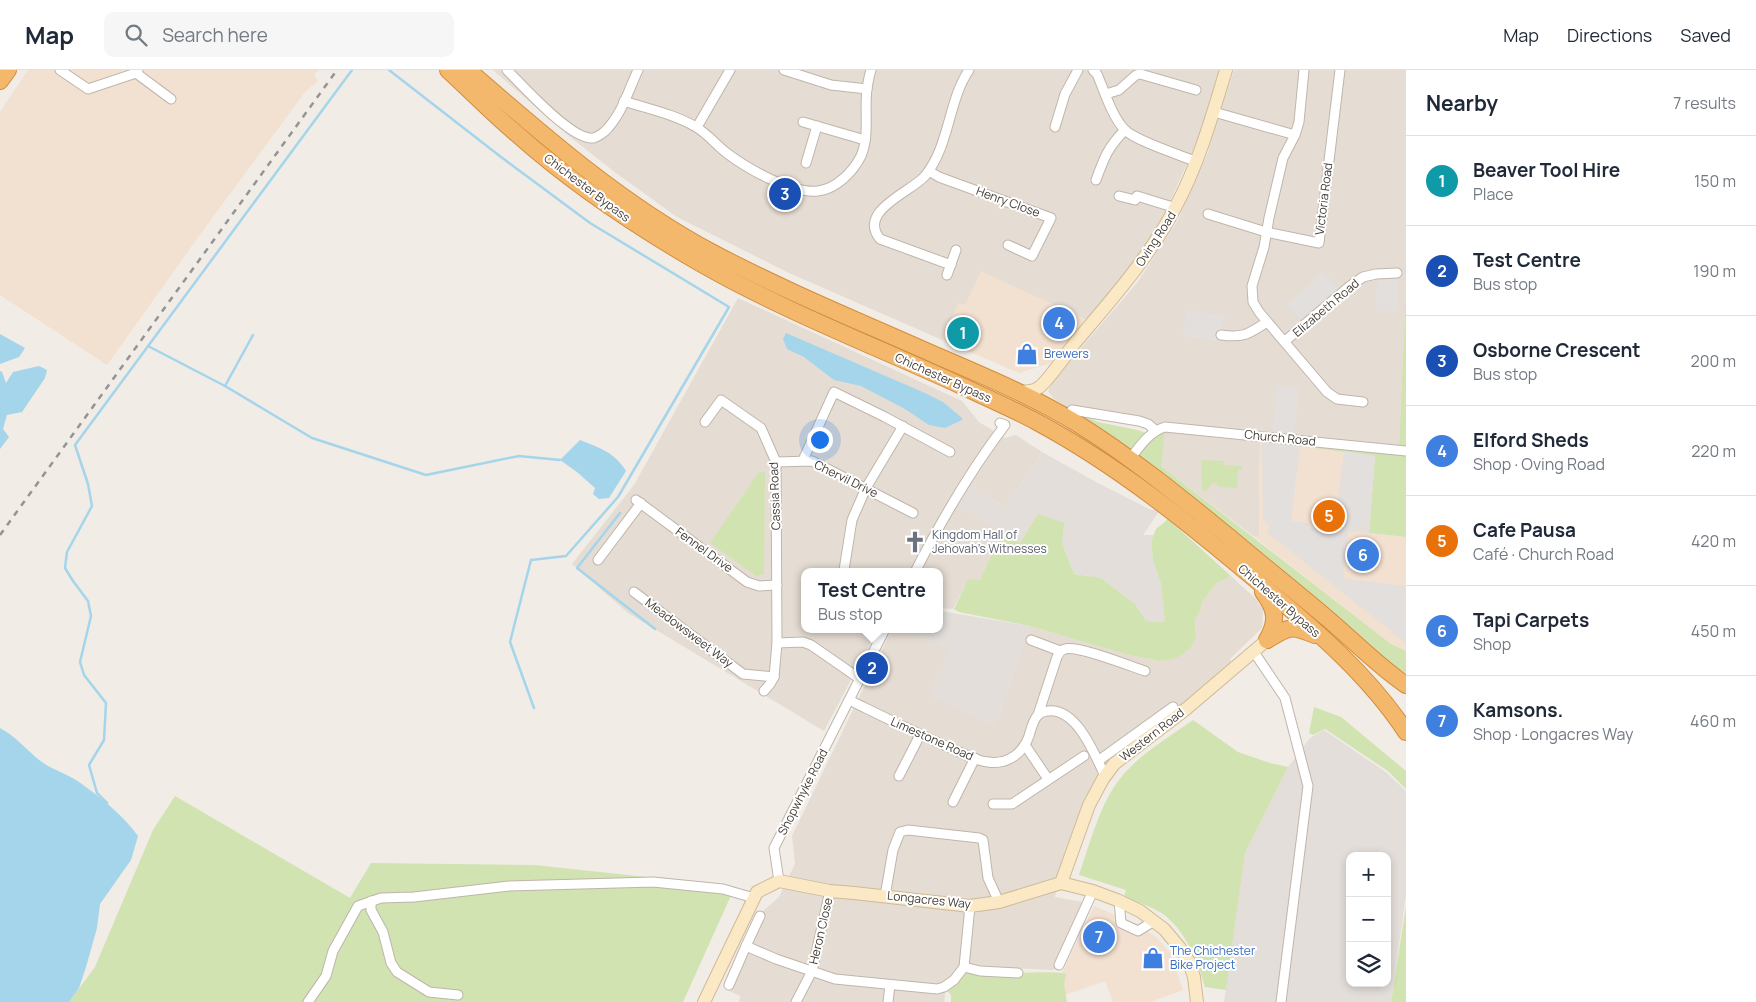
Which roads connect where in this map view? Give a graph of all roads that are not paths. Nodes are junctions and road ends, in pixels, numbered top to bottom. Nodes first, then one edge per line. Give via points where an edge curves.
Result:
1 (8, 70) edge
2 (60, 70) edge
3 (448, 70) edge
4 (468, 70) edge
5 (507, 70) edge
6 (638, 70) edge
7 (730, 70) edge
8 (784, 70) edge
9 (871, 70) edge
10 (969, 70) edge
11 (1078, 70) edge
12 (1093, 70) edge
13 (1226, 70) edge
14 (1304, 70) edge
15 (1340, 70) edge
16 (137, 72) edge
17 (0, 81) edge
18 (867, 89) junction
19 (1196, 90) dead end
20 (1106, 94) junction
21 (171, 100) dead end
22 (624, 101) junction
23 (1214, 112) junction
24 (803, 122) dead end
25 (817, 126) junction
26 (697, 127) junction
27 (1055, 127) dead end
28 (1125, 130) junction
29 (1295, 135) junction
30 (865, 140) junction
31 (1197, 162) junction
32 (806, 163) dead end
33 (928, 171) junction
34 (1096, 180) dead end
35 (1120, 196) dead end
36 (1176, 208) junction
37 (1208, 214) dead end
38 (1266, 232) junction
39 (1008, 246) dead end
40 (956, 250) dead end
41 (951, 265) junction
42 (1397, 273) dead end
43 (947, 275) dead end
44 (1267, 322) junction
45 (1221, 335) dead end
46 (1285, 342) junction
47 (1043, 384) junction
48 (1020, 392) junction
49 (1363, 402) dead end
50 (1050, 408) junction
51 (1072, 410) dead end
52 (705, 422) dead end
53 (1000, 423) dead end
54 (903, 426) junction
55 (1155, 430) junction
56 (1406, 451) edge
57 (950, 452) dead end
58 (1130, 459) junction
59 (803, 460) junction
60 (776, 462) junction
61 (866, 488) junction
62 (913, 513) dead end
63 (598, 560) dead end
64 (844, 568) edge
65 (917, 568) edge
66 (1253, 578) junction
67 (777, 585) junction
68 (634, 592) dead end
69 (883, 633) edge
70 (1323, 639) junction
71 (1031, 640) dead end
72 (1267, 640) junction
73 (777, 643) junction
74 (1060, 651) junction
75 (1254, 652) junction
76 (1145, 671) dead end
77 (774, 676) junction
78 (860, 679) junction
79 (1406, 685) edge
80 (764, 691) dead end
81 (849, 700) junction
82 (1173, 707) dead end
83 (1038, 715) junction
84 (1406, 732) edge
85 (920, 735) junction
86 (1026, 745) junction
87 (1084, 756) dead end
88 (975, 758) junction
89 (1098, 761) junction
90 (899, 776) dead end
91 (1105, 776) junction
92 (1048, 779) junction
93 (953, 802) dead end
94 (993, 804) dead end
95 (778, 881) junction
96 (1061, 883) junction
97 (830, 891) junction
98 (1093, 891) junction
99 (885, 896) junction
100 (754, 898) junction
101 (1119, 900) junction
102 (371, 901) junction
103 (999, 902) junction
104 (970, 906) junction
105 (760, 916) dead end
106 (1154, 921) junction
107 (746, 946) junction
108 (1059, 965) dead end
109 (964, 967) junction
110 (812, 972) junction
111 (1018, 973) dead end
112 (890, 985) junction
113 (729, 986) dead end
114 (458, 995) dead end
115 (308, 1002) edge
116 (704, 1002) edge
117 (796, 1002) edge
118 (888, 1002) edge
119 (1197, 1002) edge
120 (1281, 1002) edge

1 - 17 highway
2 - 16 street via 88,89
3 - 66 highway, Chichester Bypass via 518,136 629,220 755,292 1041,424 1108,464
4 - 48 highway, Chichester Bypass via 605,184 712,253
5 - 22 street via 554,117 588,138 594,138 607,129
6 - 22 street
7 - 26 street
8 - 18 street via 831,85
9 - 18 street
10 - 33 street via 937,158
11 - 27 street via 1065,94
12 - 20 street
13 - 23 main road, Oving Road
14 - 29 street, Elizabeth Road via 1301,112
15 - 38 street, Victoria Road via 1319,243
16 - 21 street
18 - 30 street
19 - 20 street via 1140,74 1119,90
20 - 28 street
22 - 26 street
23 - 29 street
23 - 31 main road, Oving Road
24 - 25 street
25 - 30 street
25 - 32 street
26 - 30 street via 729,155 768,179 813,192 839,183 850,173 860,158
28 - 31 street
28 - 34 street via 1110,148
29 - 38 street, Elizabeth Road via 1283,158
31 - 36 main road, Oving Road
33 - 39 street, Henry Close via 1051,218 1032,256
33 - 41 street via 880,211 875,230 880,239
35 - 36 street via 1135,200 1137,196
36 - 47 main road, Oving Road via 1131,276
37 - 38 street, Victoria Road
38 - 44 street, Elizabeth Road via 1252,286 1253,302
40 - 41 street
41 - 43 street
42 - 46 street, Elizabeth Road via 1363,277
44 - 45 street via 1237,337
44 - 46 street, Elizabeth Road
46 - 49 street, Elizabeth Road via 1327,392 1337,399
47 - 48 main road
47 - 50 main road via 1042,392
48 - 50 highway, Chichester Bypass
50 - 58 highway, Chichester Bypass
51 - 55 street via 1139,421
52 - 60 street, Cassia Road via 721,400 761,428
53 - 65 street via 1004,425 952,504
54 - 57 street
54 - 59 street via 834,392
54 - 61 street
55 - 56 street, Church Road via 1165,426
55 - 58 street
58 - 79 highway, Chichester Bypass via 1200,513
59 - 60 street, Chervil Drive
59 - 61 street, Chervil Drive via 812,461
60 - 67 street, Cassia Road
61 - 62 street, Chervil Drive
61 - 64 street via 852,520
63 - 67 street, Fennel Drive via 638,502 747,582 759,586
66 - 70 highway, Chichester Bypass
66 - 72 highway via 1272,604 1274,624
67 - 73 street, Cassia Road
68 - 77 street, Meadowsweet Way via 743,674
69 - 78 street, Shopwhyke Road
70 - 72 highway via 1296,628 1284,630
70 - 84 highway, Chichester Bypass via 1372,687
71 - 74 street
72 - 75 main road, Western Road
73 - 77 street, Cassia Road
73 - 78 street via 803,642 811,645
74 - 76 street via 1073,648
74 - 83 street
75 - 91 main road, Western Road via 1128,752
75 - 120 street via 1285,698 1308,786
77 - 80 street, Cassia Road
78 - 81 street, Shopwhyke Road
81 - 85 street, Limestone Road
81 - 95 street, Shopwhyke Road via 774,848
82 - 89 street
83 - 86 street
83 - 89 street via 1052,710 1071,720 1086,737
85 - 88 street, Limestone Road
85 - 90 street
86 - 88 street, Limestone Road via 1007,760 988,762
86 - 92 street
87 - 92 street
88 - 93 street
89 - 91 street
91 - 96 main road, Western Road via 1089,805
92 - 94 street via 1012,804
95 - 97 main road, Longacres Way
95 - 100 main road via 757,892
96 - 98 main road
96 - 103 main road, Longacres Way
97 - 99 main road, Longacres Way
97 - 110 street, Heron Close
98 - 101 main road
98 - 108 street
99 - 103 street via 893,850 900,832 908,830 983,840 988,878
99 - 104 main road, Longacres Way
100 - 102 street via 723,889 653,882 509,886
100 - 116 main road
101 - 106 main road
101 - 106 street via 1122,923 1138,931
102 - 114 street via 371,910 383,932 391,963 397,972 429,992
102 - 115 street via 358,906 333,951 326,976
103 - 104 main road, Longacres Way
104 - 109 street
105 - 107 street
106 - 119 main road via 1171,937 1189,962
107 - 110 street, Heron Close
107 - 113 street
109 - 111 street
109 - 112 street via 954,980 936,989
110 - 112 street via 835,979
110 - 117 street, Heron Close
112 - 118 street

